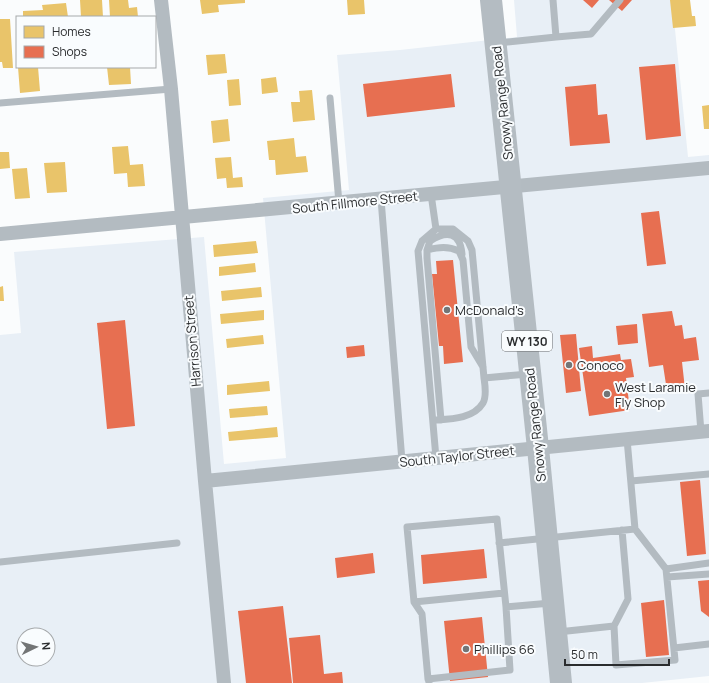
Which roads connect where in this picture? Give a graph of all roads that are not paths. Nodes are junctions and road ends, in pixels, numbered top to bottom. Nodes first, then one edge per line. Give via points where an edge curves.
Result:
1 (161, 0) edge
2 (491, 0) edge
3 (553, 0) edge
4 (620, 0) edge
5 (556, 37) junction
6 (496, 44) junction
7 (171, 89) junction
8 (330, 98) dead end
9 (0, 103) edge
10 (709, 168) edge
11 (511, 186) junction
12 (431, 194) junction
13 (381, 199) junction
14 (339, 203) junction
15 (182, 218) junction
16 (436, 229) junction
17 (0, 234) edge
18 (427, 250) junction
19 (463, 260) junction
20 (483, 367) junction
21 (530, 374) junction
22 (484, 378) junction
23 (709, 393) edge
24 (433, 420) junction
25 (441, 420) junction
26 (705, 432) edge
27 (627, 439) junction
28 (538, 448) junction
29 (436, 458) junction
30 (402, 461) junction
31 (709, 474) edge
32 (205, 481) junction
33 (630, 482) junction
34 (635, 529) junction
35 (622, 530) junction
36 (546, 538) junction
37 (500, 542) junction
38 (177, 543) dead end
39 (0, 562) edge
40 (709, 563) edge
41 (666, 569) junction
42 (709, 574) edge
43 (667, 577) junction
44 (504, 594) junction
45 (414, 602) junction
46 (553, 603) junction
47 (506, 607) junction
48 (614, 626) junction
49 (556, 632) junction
50 (709, 644) edge
51 (674, 648) junction
52 (428, 681) edge
53 (224, 683) edge
54 (561, 683) edge

1 - 7 street, Harrison Street
2 - 6 main road, Snowy Range Road / WY 130
3 - 5 lane
4 - 5 lane via 591,34
5 - 6 lane
6 - 11 main road, Snowy Range Road / WY 130
7 - 9 lane
7 - 15 street, Harrison Street
8 - 14 lane
10 - 11 street, South Fillmore Street
11 - 12 street, South Fillmore Street
11 - 21 main road, Snowy Range Road / WY 130
12 - 13 street, South Fillmore Street
12 - 16 lane
13 - 14 street, South Fillmore Street
13 - 30 lane
14 - 15 street, South Fillmore Street
15 - 17 street, South Fillmore Street
15 - 32 street, Harrison Street
16 - 20 lane via 453,229 468,241 472,250
16 - 24 lane via 422,241 418,251
18 - 19 lane via 450,247 459,250
18 - 19 lane via 430,241 436,237 452,235 460,242
18 - 25 lane
19 - 20 lane via 471,347
20 - 22 lane
21 - 22 lane
21 - 28 main road, Snowy Range Road / WY 130
22 - 25 lane via 483,403 474,412
23 - 26 lane via 698,394
24 - 25 lane
24 - 29 lane
26 - 27 street, South Taylor Street
27 - 28 street, South Taylor Street
27 - 33 lane
28 - 29 street, South Taylor Street
28 - 36 main road, Snowy Range Road / WY 130
29 - 30 street, South Taylor Street
30 - 32 street, South Taylor Street
31 - 33 lane
32 - 53 street, Harrison Street
33 - 34 lane
34 - 35 lane
34 - 41 lane
35 - 36 lane
35 - 48 lane via 628,599
36 - 37 lane
36 - 46 main road, Snowy Range Road / WY 130
37 - 44 lane
37 - 45 lane via 497,519 406,527
38 - 39 lane
40 - 41 lane
41 - 43 lane
42 - 43 lane
43 - 51 lane
44 - 45 lane
44 - 47 lane
45 - 52 lane via 422,614
46 - 47 lane
46 - 49 main road, Snowy Range Road / WY 130
47 - 52 lane via 510,670
48 - 49 lane
48 - 51 lane via 616,665 675,660
49 - 54 main road, Snowy Range Road / WY 130
50 - 51 lane

